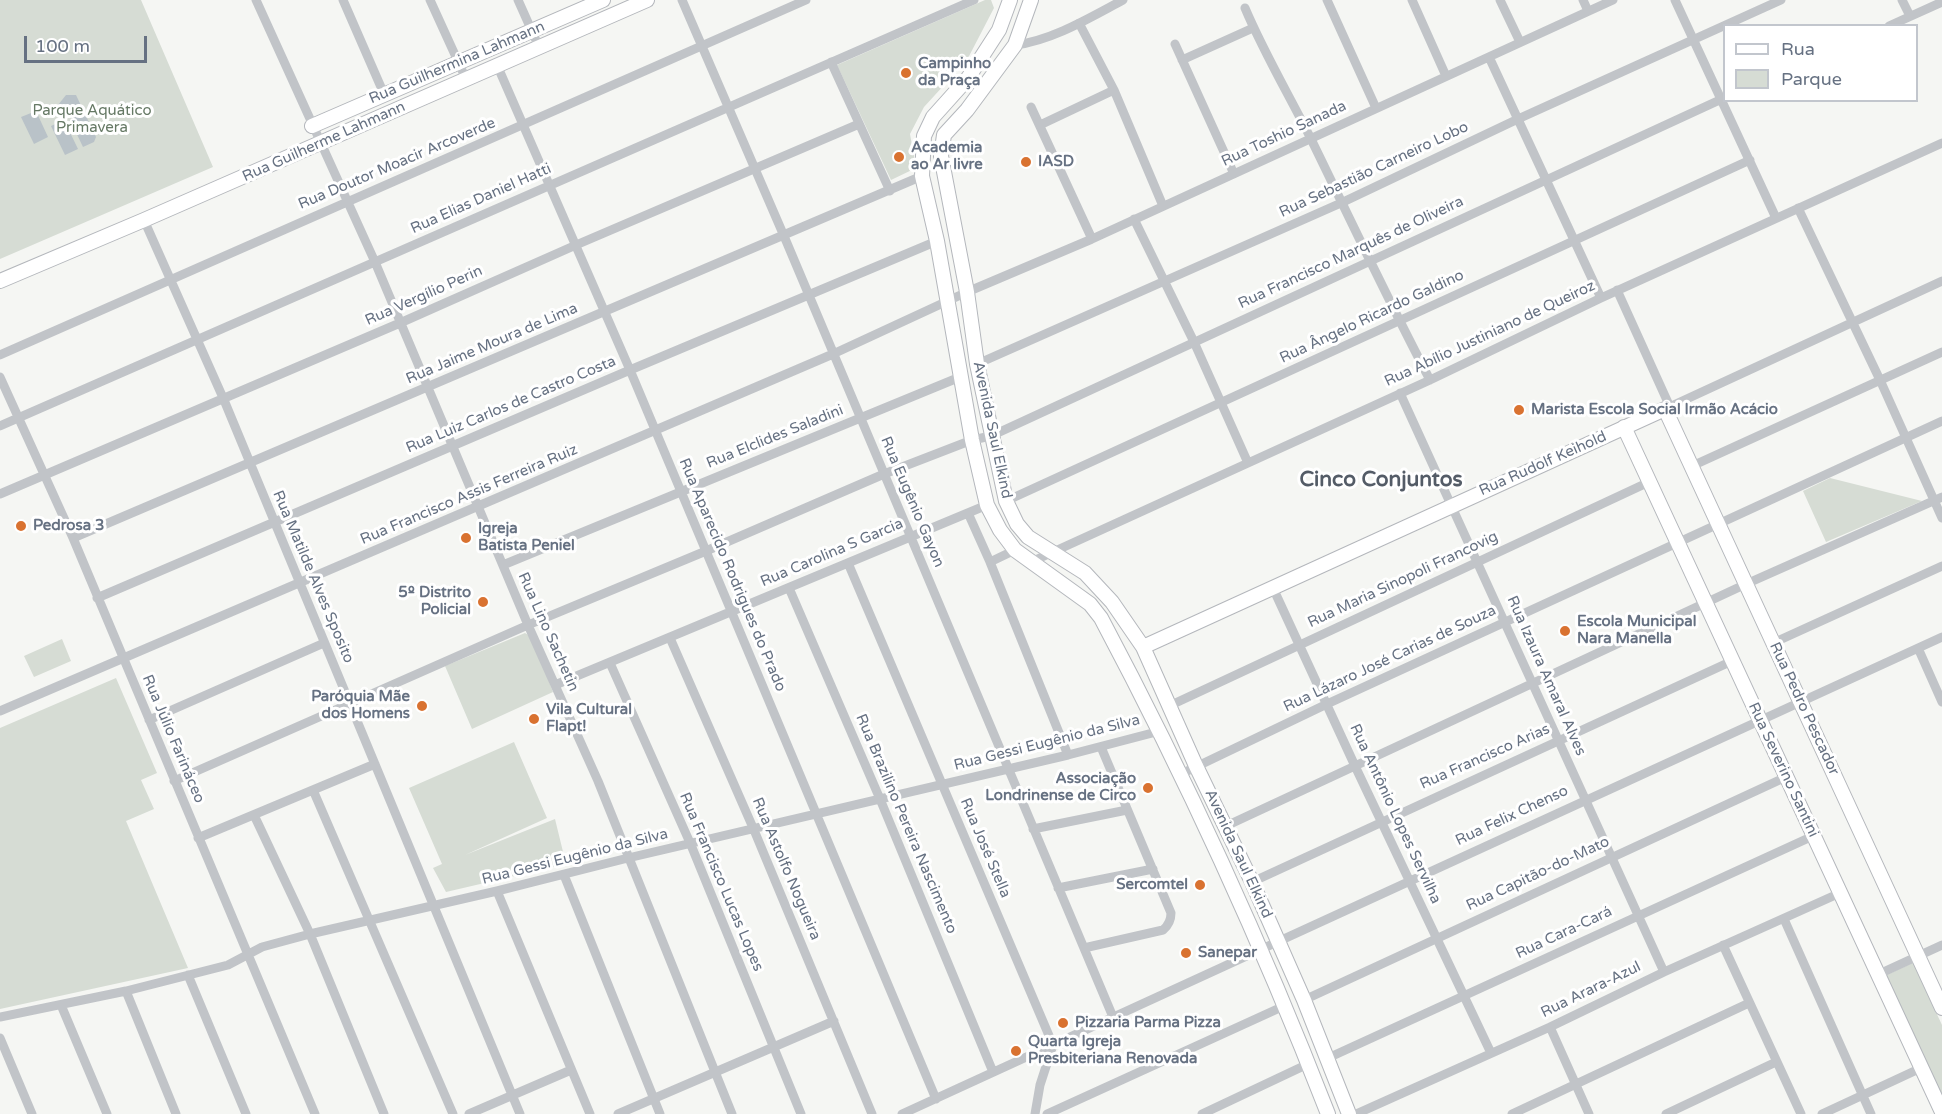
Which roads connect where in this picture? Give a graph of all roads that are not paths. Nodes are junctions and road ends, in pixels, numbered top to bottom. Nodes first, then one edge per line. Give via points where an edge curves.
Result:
1 (256, 0) edge
2 (343, 0) edge
3 (430, 0) edge
4 (518, 0) edge
5 (603, 0) edge
6 (647, 0) edge
7 (682, 0) edge
8 (807, 0) edge
9 (1032, 0) edge
10 (1123, 0) edge
11 (1327, 0) edge
12 (1412, 0) edge
13 (1500, 0) edge
14 (1583, 0) edge
15 (1613, 0) edge
16 (1675, 0) edge
17 (1781, 0) edge
18 (1902, 0) edge
19 (971, 1) edge
20 (1008, 1) edge
21 (1942, 2) edge
22 (1245, 8) dead end
23 (1588, 11) junction
24 (1910, 16) junction
25 (1079, 23) junction
26 (1727, 24) edge
27 (1892, 24) edge
28 (1723, 26) edge
29 (1253, 28) junction
30 (532, 30) junction
31 (1694, 39) junction
32 (1520, 42) junction
33 (1175, 44) dead end
34 (703, 45) junction
35 (1015, 45) junction
36 (539, 47) junction
37 (1489, 57) junction
38 (1182, 60) junction
39 (458, 62) junction
40 (831, 62) junction
41 (497, 65) junction
42 (1446, 76) junction
43 (466, 79) junction
44 (1114, 90) junction
45 (384, 94) junction
46 (1723, 98) edge
47 (947, 102) junction
48 (1725, 102) edge
49 (1031, 107) dead end
50 (730, 108) junction
51 (1376, 108) junction
52 (962, 114) junction
53 (1518, 119) junction
54 (859, 124) junction
55 (524, 125) junction
56 (1040, 125) junction
57 (312, 126) junction
58 (1311, 138) junction
59 (320, 143) junction
60 (1942, 143) edge
61 (1750, 160) junction
62 (754, 167) junction
63 (1234, 174) junction
64 (922, 176) junction
65 (1545, 179) junction
66 (550, 185) junction
67 (890, 191) junction
68 (347, 202) junction
69 (1341, 203) junction
70 (1163, 206) junction
71 (1798, 208) junction
72 (1776, 218) junction
73 (1134, 219) junction
74 (144, 220) junction
75 (784, 236) junction
76 (1092, 239) junction
77 (1575, 240) junction
78 (937, 241) junction
79 (576, 245) junction
80 (375, 262) junction
81 (1370, 262) junction
82 (171, 278) junction
83 (0, 281) edge
84 (1165, 281) junction
85 (1942, 281) edge
86 (1617, 290) junction
87 (967, 292) junction
88 (808, 296) junction
89 (1601, 298) junction
90 (948, 302) junction
91 (605, 312) junction
92 (1400, 322) junction
93 (400, 323) junction
94 (1852, 324) junction
95 (197, 340) junction
96 (1194, 342) junction
97 (1942, 352) edge
98 (833, 354) junction
99 (0, 355) edge
100 (977, 364) junction
101 (630, 370) junction
102 (0, 377) edge
103 (960, 377) junction
104 (1430, 380) junction
105 (1880, 380) junction
106 (428, 388) junction
107 (1400, 393) junction
108 (224, 399) junction
109 (1222, 403) junction
110 (1668, 408) junction
111 (18, 418) junction
112 (860, 418) junction
113 (1942, 421) edge
114 (0, 426) edge
115 (1624, 427) junction
116 (656, 432) junction
117 (991, 436) junction
118 (1905, 438) junction
119 (972, 440) junction
120 (453, 447) junction
121 (250, 463) junction
122 (1248, 463) junction
123 (1692, 466) junction
124 (44, 474) junction
125 (884, 474) junction
126 (1649, 482) junction
127 (680, 491) junction
128 (0, 494) edge
129 (1939, 499) edge
130 (1006, 501) junction
131 (987, 505) junction
132 (1451, 505) junction
133 (479, 507) junction
134 (968, 513) junction
135 (1942, 518) edge
136 (274, 522) junction
137 (1718, 524) junction
138 (910, 537) junction
139 (72, 538) junction
140 (1677, 543) junction
141 (1015, 550) junction
142 (706, 551) junction
143 (1051, 553) junction
144 (990, 562) junction
145 (1031, 562) junction
146 (1478, 562) junction
147 (848, 563) junction
148 (503, 565) junction
149 (1942, 566) edge
150 (299, 583) junction
151 (1746, 584) junction
152 (789, 588) junction
153 (1273, 588) junction
154 (97, 598) junction
155 (1705, 603) junction
156 (732, 612) junction
157 (1506, 623) junction
158 (528, 625) junction
159 (1942, 637) edge
160 (670, 638) junction
161 (324, 643) junction
162 (1773, 643) junction
163 (1300, 645) junction
164 (1143, 647) junction
165 (1918, 648) junction
166 (123, 659) junction
167 (1732, 661) junction
168 (610, 663) junction
169 (1533, 683) junction
170 (555, 685) junction
171 (1801, 701) junction
172 (1942, 702) edge
173 (350, 703) junction
174 (1327, 704) junction
175 (1169, 706) junction
176 (0, 711) edge
177 (148, 720) junction
178 (1759, 720) junction
179 (1160, 731) junction
180 (1558, 741) junction
181 (1101, 747) junction
182 (1068, 755) junction
183 (375, 764) junction
184 (1196, 766) junction
185 (1355, 766) junction
186 (1007, 768) junction
187 (1180, 774) junction
188 (1786, 777) junction
189 (174, 781) junction
190 (942, 785) junction
191 (314, 790) junction
192 (880, 799) junction
193 (1585, 800) junction
194 (1127, 810) junction
195 (254, 815) junction
196 (817, 815) junction
197 (1382, 821) junction
198 (1226, 826) junction
199 (1033, 829) junction
200 (754, 830) junction
201 (1813, 836) junction
202 (198, 838) junction
203 (691, 845) junction
204 (1610, 857) junction
205 (628, 858) junction
206 (1153, 868) junction
207 (564, 875) junction
208 (1409, 880) junction
209 (1252, 882) junction
210 (1058, 888) junction
211 (497, 891) junction
212 (1840, 893) junction
213 (434, 906) junction
214 (1637, 916) junction
215 (1784, 919) junction
216 (370, 920) junction
217 (310, 934) junction
218 (1437, 937) junction
219 (1278, 941) junction
220 (1723, 945) junction
221 (1942, 945) edge
222 (1084, 948) junction
223 (1260, 949) junction
224 (249, 954) junction
225 (1919, 956) junction
226 (1664, 972) junction
227 (1879, 974) junction
228 (188, 975) junction
229 (126, 991) junction
230 (1464, 995) junction
231 (1304, 1000) junction
232 (1749, 1003) junction
233 (61, 1005) junction
234 (1284, 1006) junction
235 (1942, 1008) edge
236 (0, 1017) edge
237 (1113, 1017) junction
238 (834, 1021) junction
239 (1550, 1027) junction
240 (0, 1038) edge
241 (1053, 1045) junction
242 (773, 1048) junction
243 (1491, 1053) junction
244 (1328, 1058) junction
245 (1776, 1062) junction
246 (1308, 1064) junction
247 (1922, 1068) junction
248 (571, 1070) junction
249 (993, 1072) junction
250 (715, 1073) junction
251 (1575, 1085) junction
252 (513, 1096) junction
253 (1862, 1096) junction
254 (653, 1099) junction
255 (936, 1099) junction
256 (1942, 1112) edge
257 (32, 1114) edge
258 (107, 1114) edge
259 (176, 1114) edge
260 (246, 1114) edge
261 (315, 1114) edge
262 (384, 1114) edge
263 (453, 1114) edge
264 (470, 1114) edge
265 (520, 1114) edge
266 (590, 1114) edge
267 (618, 1114) edge
268 (660, 1114) edge
269 (732, 1114) edge
270 (801, 1114) edge
271 (872, 1114) edge
272 (902, 1114) edge
273 (1035, 1114) edge
274 (1047, 1114) edge
275 (1202, 1114) edge
276 (1328, 1114) edge
277 (1349, 1114) edge
278 (1356, 1114) edge
279 (1512, 1114) edge
280 (1589, 1114) edge
281 (1666, 1114) edge
282 (1801, 1114) edge
283 (1822, 1114) edge
284 (1871, 1114) edge

1 - 57 street, Rua Lino Sachetin
2 - 45 street
3 - 39 street
4 - 30 street
5 - 30 street, Rua Guilhermina Lahmann
6 - 36 street, Rua Guilherme Lahmann
7 - 34 street, Rua Eugênio Gayon
8 - 34 street, Rua Doutor Moacir Arcoverde
9 - 35 street, Avenida Saul Elkind
10 - 25 street
11 - 51 street
12 - 42 street
13 - 32 street
14 - 23 street
15 - 23 street, Rua Toshio Sanada
16 - 31 street
17 - 26 street, Rua Sebastião Carneiro Lobo
18 - 24 street
19 - 40 street, Rua Elias Daniel Hatti
20 - 47 street, Avenida Saul Elkind via 999,30
21 - 24 street
22 - 29 street
23 - 32 street, Rua Toshio Sanada
24 - 27 street
25 - 35 street via 1036,41
25 - 44 street
28 - 31 street, Rua Sebastião Carneiro Lobo
29 - 38 street
29 - 58 street
30 - 36 street
30 - 39 street, Rua Guilhermina Lahmann
31 - 46 street
31 - 53 street, Rua Sebastião Carneiro Lobo
32 - 37 street, Rua Toshio Sanada
33 - 38 street
34 - 50 street, Rua Eugênio Gayon
34 - 55 street, Rua Doutor Moacir Arcoverde
35 - 52 street, Avenida Saul Elkind
36 - 41 street, Rua Guilherme Lahmann
37 - 42 street, Rua Toshio Sanada
37 - 53 street
38 - 63 street
39 - 43 street
39 - 45 street, Rua Guilhermina Lahmann
40 - 50 street, Rua Elias Daniel Hatti
40 - 54 street
41 - 43 street, Rua Guilherme Lahmann
41 - 55 street, Rua Aparecido Rodrigues do Prado
42 - 51 street, Rua Toshio Sanada
43 - 59 street, Rua Guilherme Lahmann
44 - 56 street
44 - 70 street
45 - 57 street, Rua Guilhermina Lahmann
46 - 65 street, Rua Francisco Marquês de Oliveira
47 - 52 street
47 - 64 street, Avenida Saul Elkind via 933,117 924,136
48 - 61 street
49 - 56 street
50 - 62 street, Rua Eugênio Gayon
50 - 66 street, Rua Elias Daniel Hatti
51 - 58 street, Rua Toshio Sanada
52 - 87 street, Avenida Saul Elkind via 944,135 941,156
53 - 65 street
53 - 69 street, Rua Sebastião Carneiro Lobo
54 - 62 street, Rua Vergílio Perin
54 - 67 street
55 - 66 street, Rua Aparecido Rodrigues do Prado
55 - 68 street, Rua Doutor Moacir Arcoverde
56 - 76 street
57 - 59 street, Rua Lino Sachetin
58 - 63 street, Rua Toshio Sanada
58 - 69 street
59 - 68 street, Rua Lino Sachetin
59 - 74 street, Rua Guilherme Lahmann
60 - 71 street, Rua Abílio Justiniano de Queiroz
61 - 72 street
61 - 77 street, Rua Ângelo Ricardo Galdino
62 - 75 street, Rua Eugênio Gayon
62 - 79 street, Rua Vergílio Perin
63 - 70 street, Rua Toshio Sanada
64 - 67 street, Rua Jaime Moura de Lima
64 - 78 street, Avenida Saul Elkind
65 - 77 street
65 - 81 street, Rua Francisco Marquês de Oliveira
66 - 79 street, Rua Aparecido Rodrigues do Prado
66 - 80 street, Rua Elias Daniel Hatti
67 - 75 street, Rua Jaime Moura de Lima
68 - 80 street, Rua Lino Sachetin
68 - 82 street, Rua Doutor Moacir Arcoverde
69 - 81 street
69 - 84 street, Rua Sebastião Carneiro Lobo
70 - 73 street, Rua Toshio Sanada
71 - 72 street, Rua Abílio Justiniano de Queiroz
71 - 94 street
72 - 86 street, Rua Abílio Justiniano de Queiroz
73 - 76 street, Rua Toshio Sanada
73 - 84 street
74 - 82 street, Rua Matilde Alves Sposito
74 - 83 street, Rua Guilherme Lahmann
75 - 88 street, Rua Eugênio Gayon
75 - 91 street, Rua Jaime Moura de Lima
76 - 87 street, Rua Toshio Sanada
77 - 89 street
77 - 92 street, Rua Ângelo Ricardo Galdino
78 - 88 street, Rua Luiz Carlos de Castro Costa
78 - 90 street, Avenida Saul Elkind
79 - 91 street, Rua Aparecido Rodrigues do Prado
79 - 93 street, Rua Vergílio Perin
80 - 93 street, Rua Lino Sachetin
80 - 95 street, Rua Elias Daniel Hatti
81 - 92 street
81 - 96 street, Rua Francisco Marquês de Oliveira
82 - 95 street, Rua Matilde Alves Sposito
82 - 99 street, Rua Doutor Moacir Arcoverde
84 - 96 street
84 - 100 street, Rua Sebastião Carneiro Lobo
85 - 94 street, Rua Rudolf Keihold
86 - 89 street, Rua Abílio Justiniano de Queiroz
86 - 110 street
87 - 90 street, Rua Toshio Sanada
87 - 100 street, Avenida Saul Elkind
88 - 98 street, Rua Eugênio Gayon
88 - 101 street, Rua Luiz Carlos de Castro Costa
89 - 104 street, Rua Abílio Justiniano de Queiroz
90 - 98 street, Rua Francisco Assis Ferreira Ruiz
90 - 103 street, Avenida Saul Elkind
91 - 101 street, Rua Aparecido Rodrigues do Prado
91 - 106 street, Rua Jaime Moura de Lima
92 - 104 street
92 - 109 street, Rua Ângelo Ricardo Galdino
93 - 106 street, Rua Lino Sachetin
93 - 108 street, Rua Vergílio Perin
94 - 105 street
94 - 110 street, Rua Rudolf Keihold
95 - 108 street, Rua Matilde Alves Sposito
95 - 111 street, Rua Elias Daniel Hatti
96 - 109 street
96 - 117 street, Rua Francisco Marquês de Oliveira
97 - 105 street
98 - 112 street, Rua Eugênio Gayon
98 - 116 street, Rua Francisco Assis Ferreira Ruiz
100 - 117 street, Avenida Saul Elkind
101 - 116 street, Rua Aparecido Rodrigues do Prado
101 - 120 street, Rua Luiz Carlos de Castro Costa
102 - 111 street, Rua Júlio Farináceo
103 - 112 street, Rua Elclides Saladini
103 - 119 street, Avenida Saul Elkind
104 - 107 street, Rua Abílio Justiniano de Queiroz
105 - 118 street
105 - 123 street
106 - 120 street, Rua Lino Sachetin
106 - 121 street, Rua Jaime Moura de Lima
107 - 122 street, Rua Abílio Justiniano de Queiroz
107 - 132 street, Rua Izaura Amaral Alves
108 - 121 street, Rua Matilde Alves Sposito
108 - 124 street, Rua Vergílio Perin
109 - 122 street
109 - 130 street, Rua Ângelo Ricardo Galdino
110 - 115 street, Rua Rudolf Keihold
110 - 123 street, Rua Pedro Pescador
111 - 114 street, Rua Elias Daniel Hatti
111 - 124 street, Rua Júlio Farináceo
112 - 125 street, Rua Eugênio Gayon
112 - 127 street, Rua Elclides Saladini
113 - 118 street
115 - 126 street, Rua Severino Santini
115 - 132 street, Rua Rudolf Keihold
116 - 127 street, Rua Aparecido Rodrigues do Prado
116 - 133 street, Rua Francisco Assis Ferreira Ruiz
117 - 119 street, Rua Francisco Marquês de Oliveira
117 - 130 street, Avenida Saul Elkind
118 - 129 street
118 - 137 street
119 - 125 street, Rua Francisco Marquês de Oliveira
119 - 131 street, Avenida Saul Elkind
120 - 133 street, Rua Lino Sachetin
120 - 136 street, Rua Luiz Carlos de Castro Costa
121 - 136 street, Rua Matilde Alves Sposito
121 - 139 street, Rua Jaime Moura de Lima
122 - 143 street, Rua Abílio Justiniano de Queiroz
123 - 137 street, Rua Pedro Pescador
124 - 128 street, Rua Vergílio Perin
124 - 139 street, Rua Júlio Farináceo
125 - 138 street, Rua Eugênio Gayon
125 - 142 street, Rua Francisco Marquês de Oliveira
126 - 140 street, Rua Severino Santini
126 - 146 street, Rua Maria Sinopoli Francovig
127 - 142 street, Rua Aparecido Rodrigues do Prado
127 - 148 street, Rua Elclides Saladini
129 - 135 street
129 - 151 street
130 - 143 street, Avenida Saul Elkind via 1028,537
131 - 134 street, Rua Carolina S Garcia
131 - 141 street, Avenida Saul Elkind
132 - 146 street, Rua Izaura Amaral Alves
132 - 153 street, Rua Rudolf Keihold
133 - 148 street, Rua Lino Sachetin
133 - 150 street, Rua Francisco Assis Ferreira Ruiz
134 - 138 street, Rua Carolina S Garcia
134 - 144 street
136 - 150 street, Rua Matilde Alves Sposito
136 - 154 street, Rua Luiz Carlos de Castro Costa
137 - 140 street, Rua Lázaro José Carias de Souza
137 - 151 street, Rua Pedro Pescador
138 - 147 street, Rua Carolina S Garcia
138 - 186 street, Rua Eugênio Gayon
139 - 154 street, Rua Júlio Farináceo
140 - 155 street, Rua Severino Santini
140 - 157 street, Rua Lázaro José Carias de Souza
141 - 144 street
141 - 145 street, Avenida Saul Elkind
142 - 156 street, Rua Aparecido Rodrigues do Prado
142 - 158 street, Rua Francisco Marquês de Oliveira
143 - 145 street, Rua Abílio Justiniano de Queiroz
143 - 164 street, Avenida Saul Elkind via 1085,573 1112,602
144 - 182 street
145 - 179 street, Avenida Saul Elkind via 1090,604 1101,618
146 - 157 street, Rua Izaura Amaral Alves
146 - 163 street, Rua Maria Sinopoli Francovig
147 - 152 street, Rua Carolina S Garcia
147 - 190 street, Rua José Stella
148 - 158 street, Rua Lino Sachetin
149 - 162 street
150 - 161 street, Rua Matilde Alves Sposito
150 - 166 street, Rua Francisco Assis Ferreira Ruiz
151 - 155 street
151 - 162 street, Rua Pedro Pescador
152 - 156 street, Rua Carolina S Garcia
152 - 192 street, Rua Brazilino Pereira Nascimento
153 - 163 street, Rua Antônio Lopes Servilha
153 - 164 street, Rua Rudolf Keihold
154 - 166 street, Rua Júlio Farináceo
155 - 167 street, Rua Severino Santini
155 - 169 street
156 - 160 street, Rua Carolina S Garcia
156 - 196 street, Rua Aparecido Rodrigues do Prado
157 - 169 street, Rua Izaura Amaral Alves
157 - 174 street, Rua Lázaro José Carias de Souza
158 - 170 street, Rua Lino Sachetin
158 - 173 street, Rua Francisco Marquês de Oliveira
159 - 165 street, Rua Felix Chenso
160 - 168 street, Rua Carolina S Garcia
160 - 200 street, Rua Astolfo Nogueira
161 - 173 street, Rua Matilde Alves Sposito
161 - 177 street
162 - 171 street, Rua Pedro Pescador
163 - 174 street, Rua Antônio Lopes Servilha
163 - 175 street, Rua Maria Sinopoli Francovig
164 - 175 street, Avenida Saul Elkind
165 - 171 street, Rua Felix Chenso
165 - 172 street
166 - 176 street, Rua Francisco Assis Ferreira Ruiz
166 - 177 street, Rua Júlio Farináceo
167 - 178 street, Rua Severino Santini
167 - 180 street, Rua Francisco Arias
168 - 170 street, Rua Carolina S Garcia
168 - 203 street, Rua Francisco Lucas Lopes
169 - 180 street, Rua Izaura Amaral Alves
169 - 185 street
170 - 205 street, Rua Lino Sachetin
171 - 178 street, Rua Felix Chenso
171 - 225 street, Rua Pedro Pescador
173 - 183 street, Rua Matilde Alves Sposito
173 - 189 street, Rua Francisco Marquês de Oliveira
174 - 184 street, Rua Lázaro José Carias de Souza
174 - 185 street, Rua Antônio Lopes Servilha
175 - 184 street, Avenida Saul Elkind
177 - 189 street, Rua Júlio Farináceo
178 - 188 street, Rua Severino Santini
178 - 193 street, Rua Felix Chenso
179 - 181 street, Rua Gessi Eugênio da Silva
179 - 187 street, Avenida Saul Elkind
180 - 193 street, Rua Izaura Amaral Alves
180 - 197 street, Rua Francisco Arias
181 - 182 street, Rua Gessi Eugênio da Silva
181 - 194 street
182 - 186 street, Rua Gessi Eugênio da Silva
183 - 191 street
183 - 213 street, Rua Matilde Alves Sposito
184 - 187 street, Rua Lázaro José Carias de Souza
184 - 198 street, Avenida Saul Elkind
185 - 197 street, Rua Antônio Lopes Servilha
185 - 198 street
186 - 190 street, Rua Gessi Eugênio da Silva
186 - 199 street, Rua Eugênio Gayon
187 - 223 street, Avenida Saul Elkind
188 - 201 street, Rua Severino Santini
188 - 204 street, Rua Capitão-do-Mato
189 - 202 street, Rua Júlio Farináceo
190 - 192 street, Rua Gessi Eugênio da Silva
190 - 241 street, Rua José Stella
191 - 195 street
191 - 216 street
192 - 196 street, Rua Gessi Eugênio da Silva
192 - 249 street, Rua Brazilino Pereira Nascimento
193 - 204 street, Rua Izaura Amaral Alves
193 - 208 street, Rua Felix Chenso
194 - 199 street
194 - 206 street
195 - 202 street
195 - 217 street
196 - 200 street, Rua Gessi Eugênio da Silva
196 - 255 street, Rua Aparecido Rodrigues do Prado
197 - 208 street, Rua Antônio Lopes Servilha
197 - 209 street, Rua Francisco Arias
198 - 209 street, Avenida Saul Elkind
199 - 210 street, Rua Eugênio Gayon
200 - 203 street, Rua Gessi Eugênio da Silva
200 - 238 street, Rua Astolfo Nogueira
201 - 212 street, Rua Severino Santini
201 - 214 street, Rua Cara-Cará
202 - 224 street, Rua Júlio Farináceo
203 - 205 street, Rua Gessi Eugênio da Silva
203 - 242 street, Rua Francisco Lucas Lopes
204 - 214 street, Rua Izaura Amaral Alves
204 - 218 street, Rua Capitão-do-Mato
205 - 207 street, Rua Gessi Eugênio da Silva
205 - 250 street, Rua Lino Sachetin
206 - 210 street
206 - 222 street via 1171,913 1168,926
207 - 211 street, Rua Gessi Eugênio da Silva
207 - 254 street
208 - 218 street, Rua Antônio Lopes Servilha
208 - 219 street, Rua Felix Chenso
209 - 219 street, Avenida Saul Elkind
210 - 222 street, Rua Eugênio Gayon
211 - 213 street, Rua Gessi Eugênio da Silva
211 - 248 street
212 - 215 street, Rua Arara-Azul
212 - 227 street, Rua Severino Santini
213 - 216 street, Rua Gessi Eugênio da Silva
213 - 252 street, Rua Matilde Alves Sposito
214 - 226 street, Rua Izaura Amaral Alves
214 - 230 street, Rua Cara-Cará
215 - 220 street, Rua Arara-Azul
215 - 253 street
216 - 217 street, Rua Gessi Eugênio da Silva
216 - 263 street
217 - 224 street, Rua Gessi Eugênio da Silva
217 - 262 street
218 - 230 street, Rua Antônio Lopes Servilha
218 - 231 street, Rua Capitão-do-Mato
219 - 223 street, Rua Felix Chenso
219 - 231 street, Avenida Saul Elkind
220 - 226 street, Rua Arara-Azul
220 - 232 street
221 - 225 street
222 - 237 street, Rua Eugênio Gayon
223 - 234 street, Avenida Saul Elkind
223 - 237 street, Rua Felix Chenso
224 - 228 street, Rua Gessi Eugênio da Silva via 228,965
224 - 261 street, Rua Júlio Farináceo
225 - 227 street
225 - 235 street, Rua Pedro Pescador
226 - 239 street, Rua Arara-Azul
227 - 247 street, Rua Severino Santini
228 - 229 street, Rua Gessi Eugênio da Silva
228 - 260 street
229 - 233 street, Rua Gessi Eugênio da Silva
229 - 259 street
230 - 243 street, Rua Antônio Lopes Servilha
230 - 244 street, Rua Cara-Cará
231 - 244 street, Avenida Saul Elkind
232 - 245 street
232 - 251 street
233 - 236 street, Rua Gessi Eugênio da Silva
233 - 258 street
234 - 246 street, Avenida Saul Elkind
234 - 274 street
237 - 241 street, Rua Felix Chenso
238 - 242 street
238 - 271 street, Rua Astolfo Nogueira
239 - 243 street, Rua Arara-Azul
239 - 251 street
240 - 257 street
241 - 249 street, Rua Felix Chenso
241 - 273 street
242 - 250 street
242 - 270 street, Rua Francisco Lucas Lopes
243 - 278 street, Rua Arara-Azul
244 - 277 street, Avenida Saul Elkind
245 - 281 street
245 - 282 street
246 - 275 street
246 - 276 street, Avenida Saul Elkind
247 - 253 street
247 - 256 street, Rua Severino Santini
248 - 252 street
248 - 266 street
249 - 255 street, Rua Felix Chenso
250 - 254 street
250 - 269 street, Rua Lino Sachetin
251 - 279 street
251 - 280 street
252 - 264 street
252 - 265 street, Rua Matilde Alves Sposito
253 - 283 street
253 - 284 street
254 - 267 street
254 - 268 street
255 - 272 street, Rua Felix Chenso

